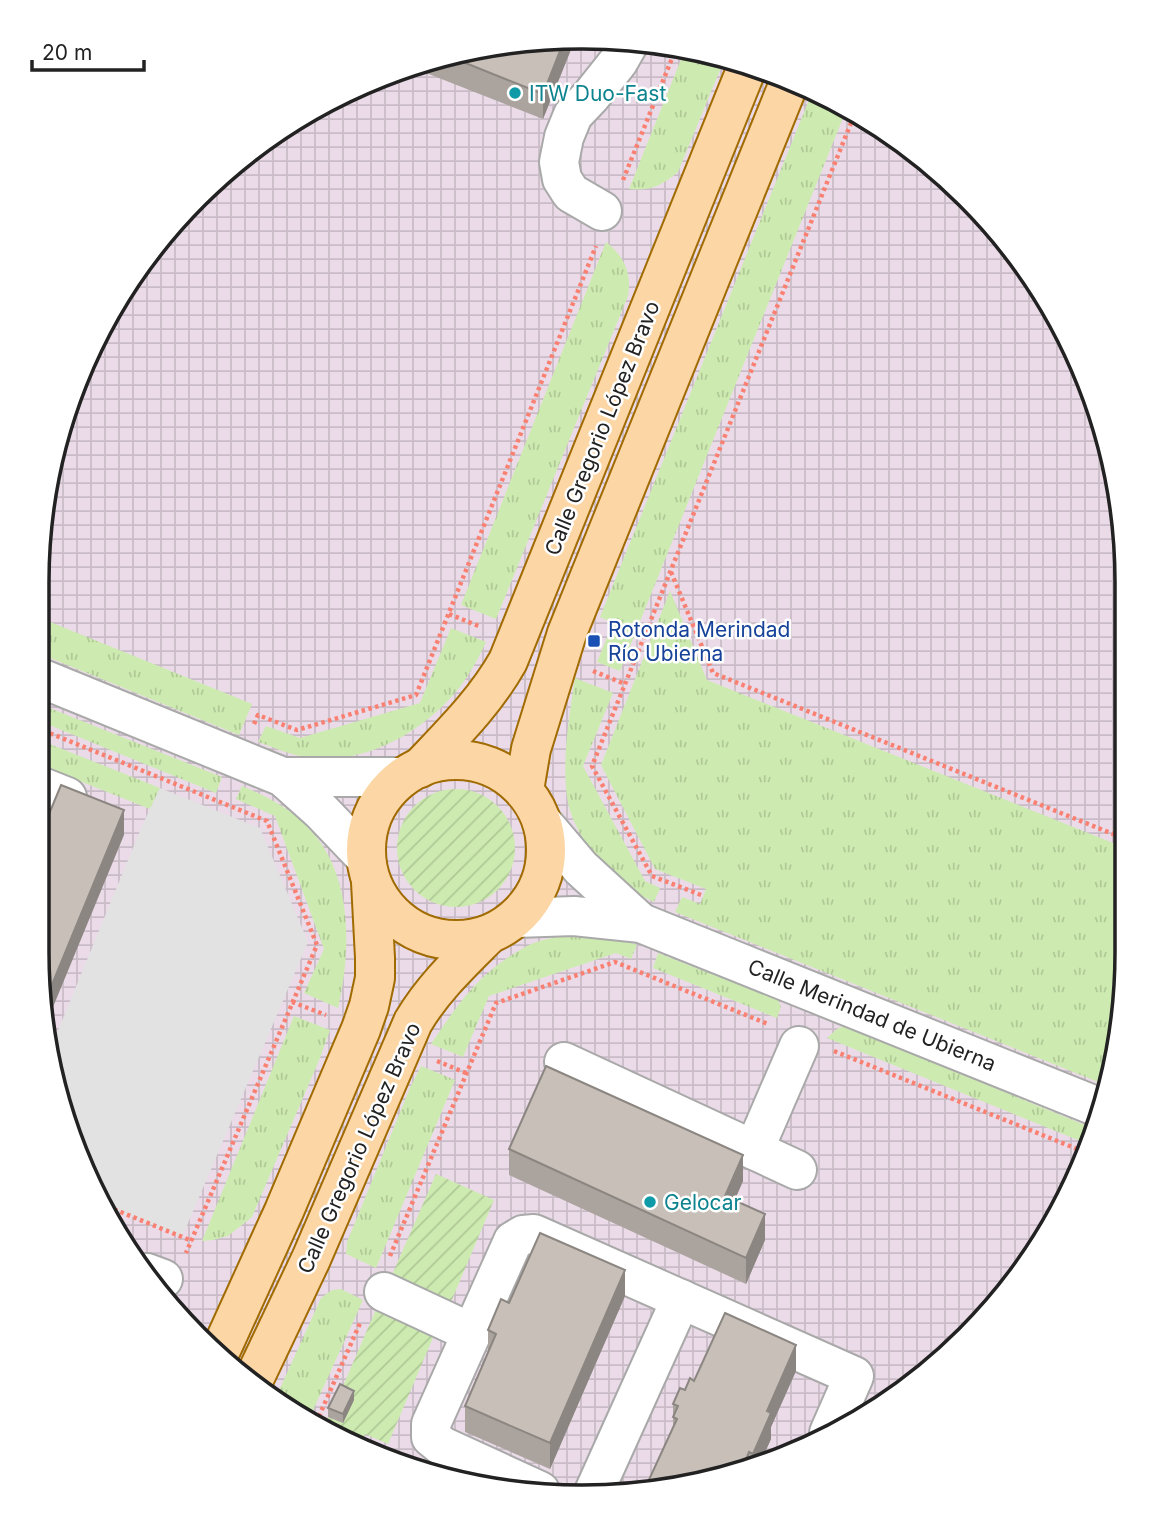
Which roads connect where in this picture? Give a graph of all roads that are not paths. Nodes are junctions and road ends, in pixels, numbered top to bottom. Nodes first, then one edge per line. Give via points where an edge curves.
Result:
1 (624, 51) edge
2 (744, 74) edge
3 (786, 90) edge
4 (607, 213) road end
5 (49, 682) edge
6 (412, 772) junction
7 (284, 777) junction
8 (533, 806) junction
9 (368, 868) junction
10 (641, 923) junction
11 (502, 926) junction
12 (801, 1041) road end
13 (564, 1062) dead end
14 (1093, 1104) edge
15 (754, 1150) junction
16 (797, 1170) dead end
17 (379, 1290) road end
18 (681, 1299) junction
19 (472, 1333) junction
20 (223, 1346) edge
21 (256, 1374) edge
22 (834, 1421) edge
23 (517, 1481) edge
24 (597, 1485) edge

1 - 4 street via 573,115 559,162 562,179 572,193
2 - 6 main road, Calle Gregorio López Bravo via 508,661 474,709
3 - 8 main road, Calle Gregorio López Bravo via 567,633 531,749
5 - 7 street
6 - 7 street
6 - 8 main road via 440,762 478,762 510,778
6 - 9 main road via 386,794 374,812
7 - 9 street via 321,811
8 - 10 street, Calle Merindad de Ubierna via 581,868
8 - 11 main road via 546,839 544,872 529,903
9 - 11 main road via 390,912 419,933 470,939
9 - 20 main road, Calle Gregorio López Bravo via 375,958 369,1006
10 - 11 street, Calle Merindad de Ubierna via 574,916
10 - 14 street, Calle Merindad de Ubierna
11 - 21 main road, Calle Gregorio López Bravo via 445,978 423,1006
12 - 15 street
13 - 15 street
15 - 16 street
17 - 19 street
18 - 19 street via 534,1234 523,1235 513,1241
18 - 22 street via 854,1376
18 - 24 street
19 - 23 street via 431,1424 431,1437

